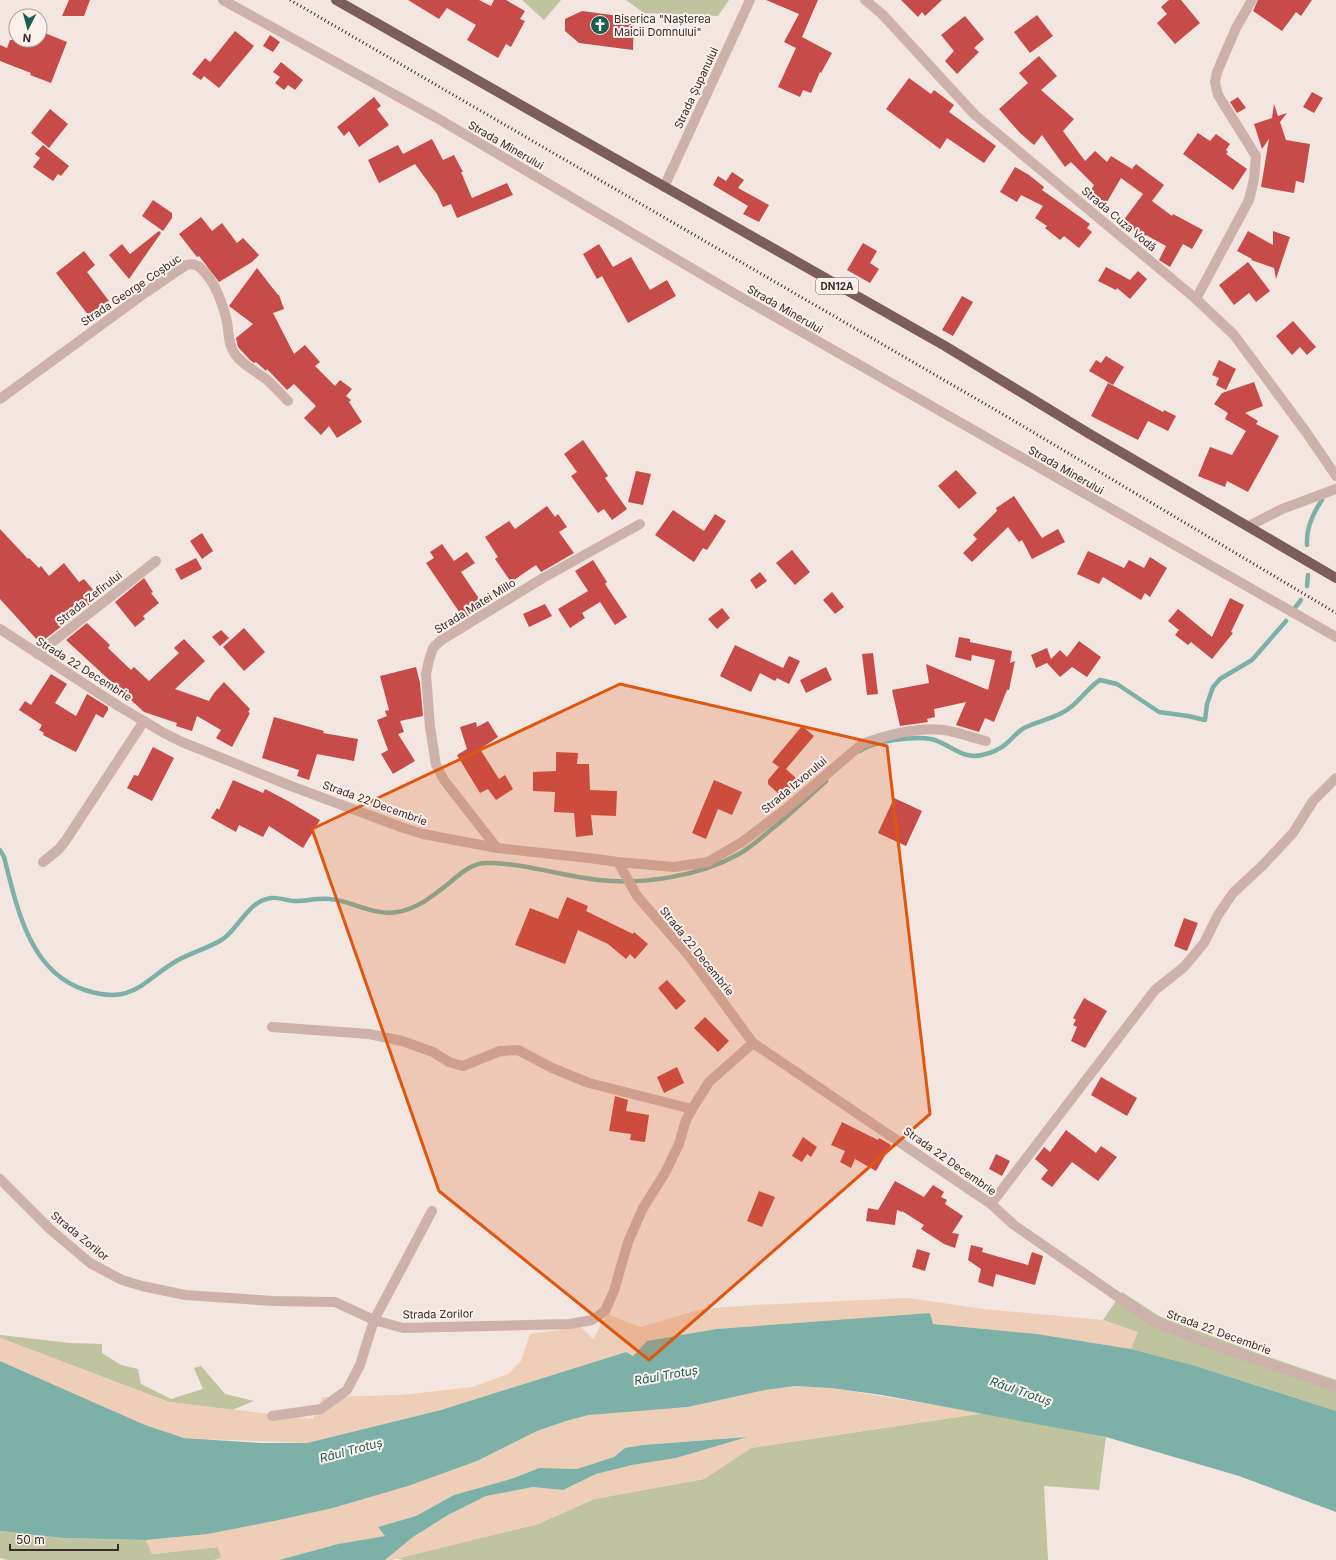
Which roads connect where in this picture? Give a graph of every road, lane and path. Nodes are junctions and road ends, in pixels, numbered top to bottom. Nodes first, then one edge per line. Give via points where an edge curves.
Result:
1 (223, 0) edge
2 (336, 0) edge
3 (750, 0) edge
4 (865, 0) edge
5 (1252, 0) edge
6 (664, 187) junction
7 (1196, 299) junction
8 (0, 398) edge
9 (288, 401) dead end
10 (1336, 476) edge
11 (1336, 489) edge
12 (640, 524) dead end
13 (1249, 526) junction
14 (156, 561) dead end
15 (1336, 578) edge
16 (0, 629) edge
17 (1336, 637) edge
18 (37, 654) junction
19 (144, 722) junction
20 (986, 741) dead end
21 (1336, 778) edge
22 (497, 848) junction
23 (44, 862) dead end
24 (618, 862) junction
25 (272, 1027) dead end
26 (753, 1043) junction
27 (692, 1109) junction
28 (0, 1179) edge
29 (991, 1204) junction
30 (432, 1212) dead end
31 (374, 1320) junction
32 (1336, 1387) edge
33 (272, 1416) dead end

1 - 17 street, Strada Minerului via 437,118 737,295
2 - 6 main road, DN12A
3 - 6 street, Strada Șupanului
4 - 7 street, Strada Cuza Vodă via 882,14 975,115
5 - 7 street via 1236,28 1215,82 1218,95 1256,156 1256,169 1249,200
6 - 13 main road, DN12A via 945,346 1088,433
7 - 10 street, Strada Cuza Vodă via 1234,335
8 - 9 street, Strada George Coșbuc via 145,293 191,264 201,268 218,292 227,322 230,344 236,357 267,380
11 - 13 street via 1282,508
12 - 22 street, Strada Matei Millo via 543,578 440,641 433,648 426,674 436,765 444,780
13 - 15 main road, DN12A
14 - 18 street, Strada Zefirului
16 - 18 street, Strada 22 Decembrie
18 - 19 street, Strada 22 Decembrie
19 - 22 street, Strada 22 Decembrie via 208,753 374,817 423,834
19 - 23 street via 66,840
20 - 24 street, Strada Izvorului via 945,730 918,730 877,739 862,744 786,809 742,842 708,862 674,867
21 - 29 street via 1313,800 1288,838 1233,893 1204,943 1184,967 1155,990
22 - 24 street, Strada 22 Decembrie
24 - 26 street, Strada 22 Decembrie via 637,896 690,957
25 - 27 street via 369,1034 402,1041 463,1066 500,1052 518,1050 589,1083
26 - 27 street, Strada Zorilor via 709,1082
26 - 29 street, Strada 22 Decembrie
27 - 31 street, Strada Zorilor via 679,1144 665,1173 643,1208 628,1242 614,1291 604,1311 592,1320 570,1324 403,1328
28 - 31 street, Strada Zorilor via 29,1210 90,1263 122,1280 185,1295 335,1302
29 - 32 street, Strada 22 Decembrie via 1014,1225 1153,1321 1197,1339
30 - 31 street
31 - 33 street via 360,1365 347,1390 321,1409

